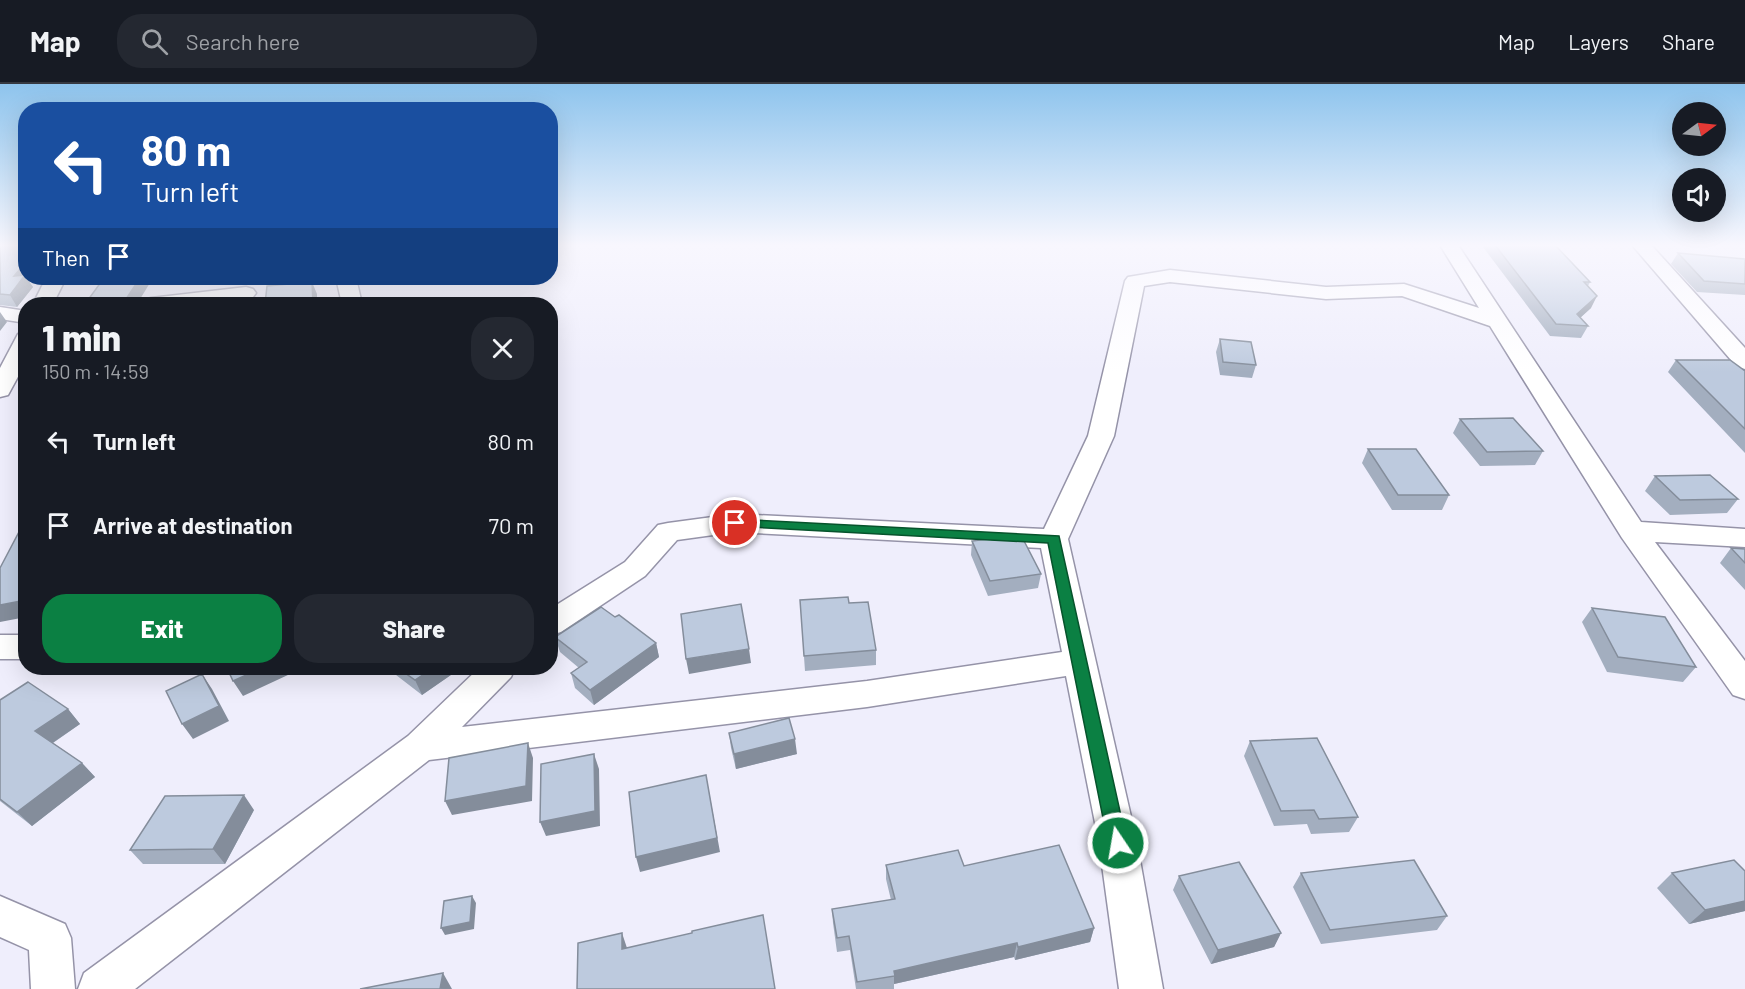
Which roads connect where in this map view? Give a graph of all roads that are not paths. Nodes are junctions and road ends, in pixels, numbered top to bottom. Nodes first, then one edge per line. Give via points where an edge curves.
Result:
1 (1134, 287) edge
2 (1273, 287) edge
3 (1476, 287) edge
4 (1679, 287) edge
5 (246, 292) edge
6 (206, 297) edge
7 (0, 313) edge
8 (18, 316) edge
9 (1497, 321) junction
10 (18, 355) edge
11 (1745, 362) edge
12 (0, 390) edge
13 (1632, 531) junction
14 (1745, 538) edge
15 (1054, 539) junction
16 (558, 619) edge
17 (0, 647) edge
18 (18, 647) edge
19 (1078, 662) junction
20 (492, 675) edge
21 (1745, 686) edge
22 (421, 746) junction
23 (0, 916) edge
24 (52, 989) edge
25 (100, 989) edge
26 (1142, 989) edge

1 - 15 street via 1101,436
2 - 9 street via 1326,293 1404,290
3 - 9 street
4 - 11 street
5 - 6 street
7 - 8 street
9 - 13 street
10 - 12 street
13 - 14 street
13 - 21 street
15 - 16 street via 735,523 668,532 635,569
15 - 19 street
17 - 18 street
19 - 22 street via 867,694
19 - 26 street via 1118,843
20 - 22 street
22 - 25 street
23 - 24 street via 50,938

